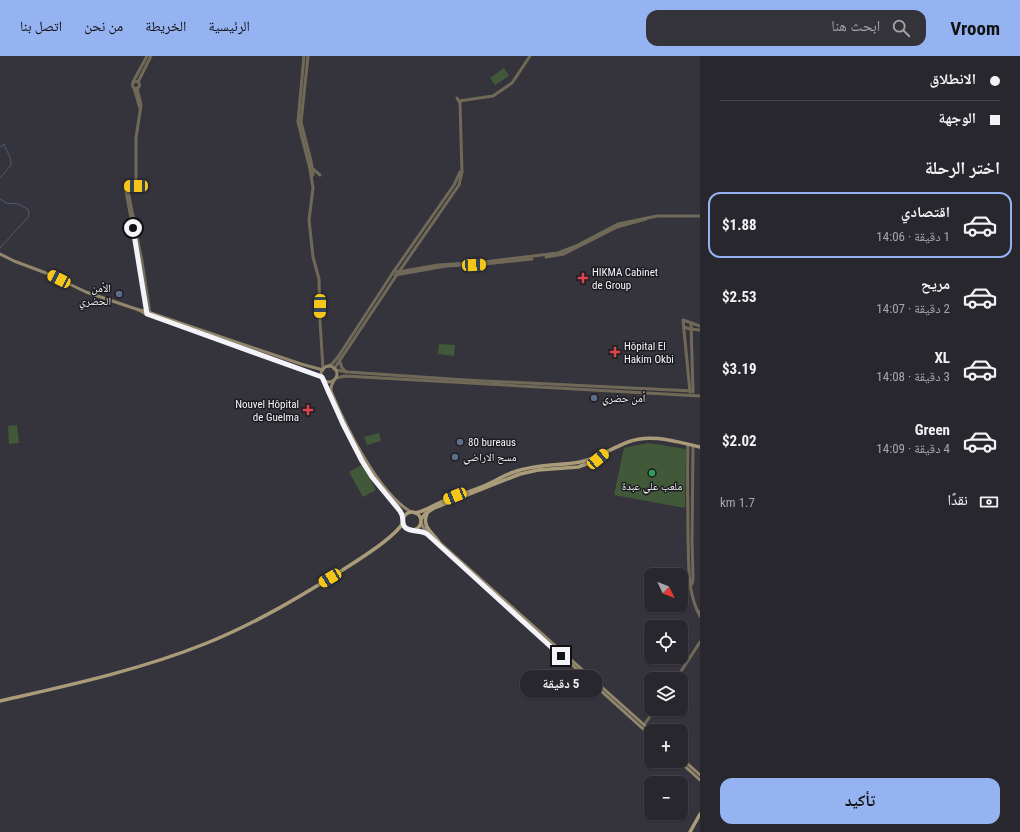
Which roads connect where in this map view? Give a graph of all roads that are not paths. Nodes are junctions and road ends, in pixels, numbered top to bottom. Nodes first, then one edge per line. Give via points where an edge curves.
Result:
1 (147, 56) edge
2 (151, 56) edge
3 (304, 56) edge
4 (308, 56) edge
5 (530, 56) edge
6 (134, 82) junction
7 (138, 82) junction
8 (136, 88) junction
9 (313, 169) junction
10 (313, 175) dead end
11 (320, 175) dead end
12 (658, 216) junction
13 (700, 216) edge
14 (0, 254) edge
15 (396, 272) junction
16 (396, 276) junction
17 (148, 313) junction
18 (691, 323) junction
19 (684, 326) junction
20 (700, 326) edge
21 (692, 330) junction
22 (700, 330) edge
23 (340, 359) junction
24 (328, 366) junction
25 (323, 369) junction
26 (335, 370) junction
27 (348, 372) junction
28 (322, 378) junction
29 (335, 379) junction
30 (691, 391) junction
31 (691, 396) junction
32 (700, 396) edge
33 (688, 444) junction
34 (693, 445) junction
35 (700, 447) edge
36 (605, 453) junction
37 (429, 511) junction
38 (413, 513) junction
39 (404, 517) junction
40 (421, 521) junction
41 (403, 523) junction
42 (408, 530) junction
43 (414, 530) junction
44 (396, 532) junction
45 (439, 542) junction
46 (692, 586) junction
47 (699, 613) edge
48 (700, 642) edge
49 (681, 672) edge
50 (0, 701) edge
51 (644, 725) edge
52 (644, 730) edge
53 (688, 764) edge
54 (687, 768) edge
55 (700, 775) edge
56 (700, 780) edge
57 (700, 814) edge
58 (690, 832) edge

1 - 6 street
2 - 7 street
3 - 25 street via 298,122 314,188 309,220 318,280
4 - 9 street via 301,122
5 - 15 street via 512,83 493,96 458,100 461,168 454,185
6 - 7 street
6 - 8 street via 132,85
7 - 8 street via 139,86
8 - 17 street via 141,105 136,138 136,186 126,186 142,261
9 - 10 street
9 - 11 street
12 - 13 street
12 - 15 street via 616,225 558,254 443,264
12 - 16 street via 617,227 561,255 446,266
14 - 17 main road via 86,292
15 - 16 street
15 - 24 street via 338,357
16 - 23 street
17 - 25 main road
17 - 28 main road
18 - 19 street via 683,320
18 - 20 street
18 - 21 street
19 - 21 street
19 - 30 street
21 - 22 street
21 - 30 street
23 - 26 street
23 - 27 street via 340,365
24 - 25 main road
24 - 26 main road
25 - 28 main road
26 - 27 street
26 - 29 main road
27 - 30 street
28 - 29 main road via 328,382
28 - 39 main road via 362,461
29 - 31 street via 345,376
29 - 38 main road via 331,391 367,463 402,506
30 - 31 street
31 - 32 street
33 - 34 main road
33 - 36 main road via 640,438
33 - 46 street via 688,568
34 - 35 main road
34 - 46 street
36 - 37 main road via 598,459 578,467 520,474
36 - 38 main road via 582,462 531,467 514,472 424,511
37 - 40 main road
37 - 45 main road via 425,524
38 - 39 main road
38 - 40 main road
39 - 41 main road
40 - 43 main road via 419,527
40 - 45 main road via 423,527
41 - 42 main road
41 - 44 main road
42 - 43 main road
42 - 44 main road
43 - 52 main road via 427,534
44 - 50 main road via 344,570 281,608 210,642 120,673
45 - 51 main road
46 - 47 street
48 - 49 street
53 - 55 main road
54 - 56 main road
57 - 58 main road

